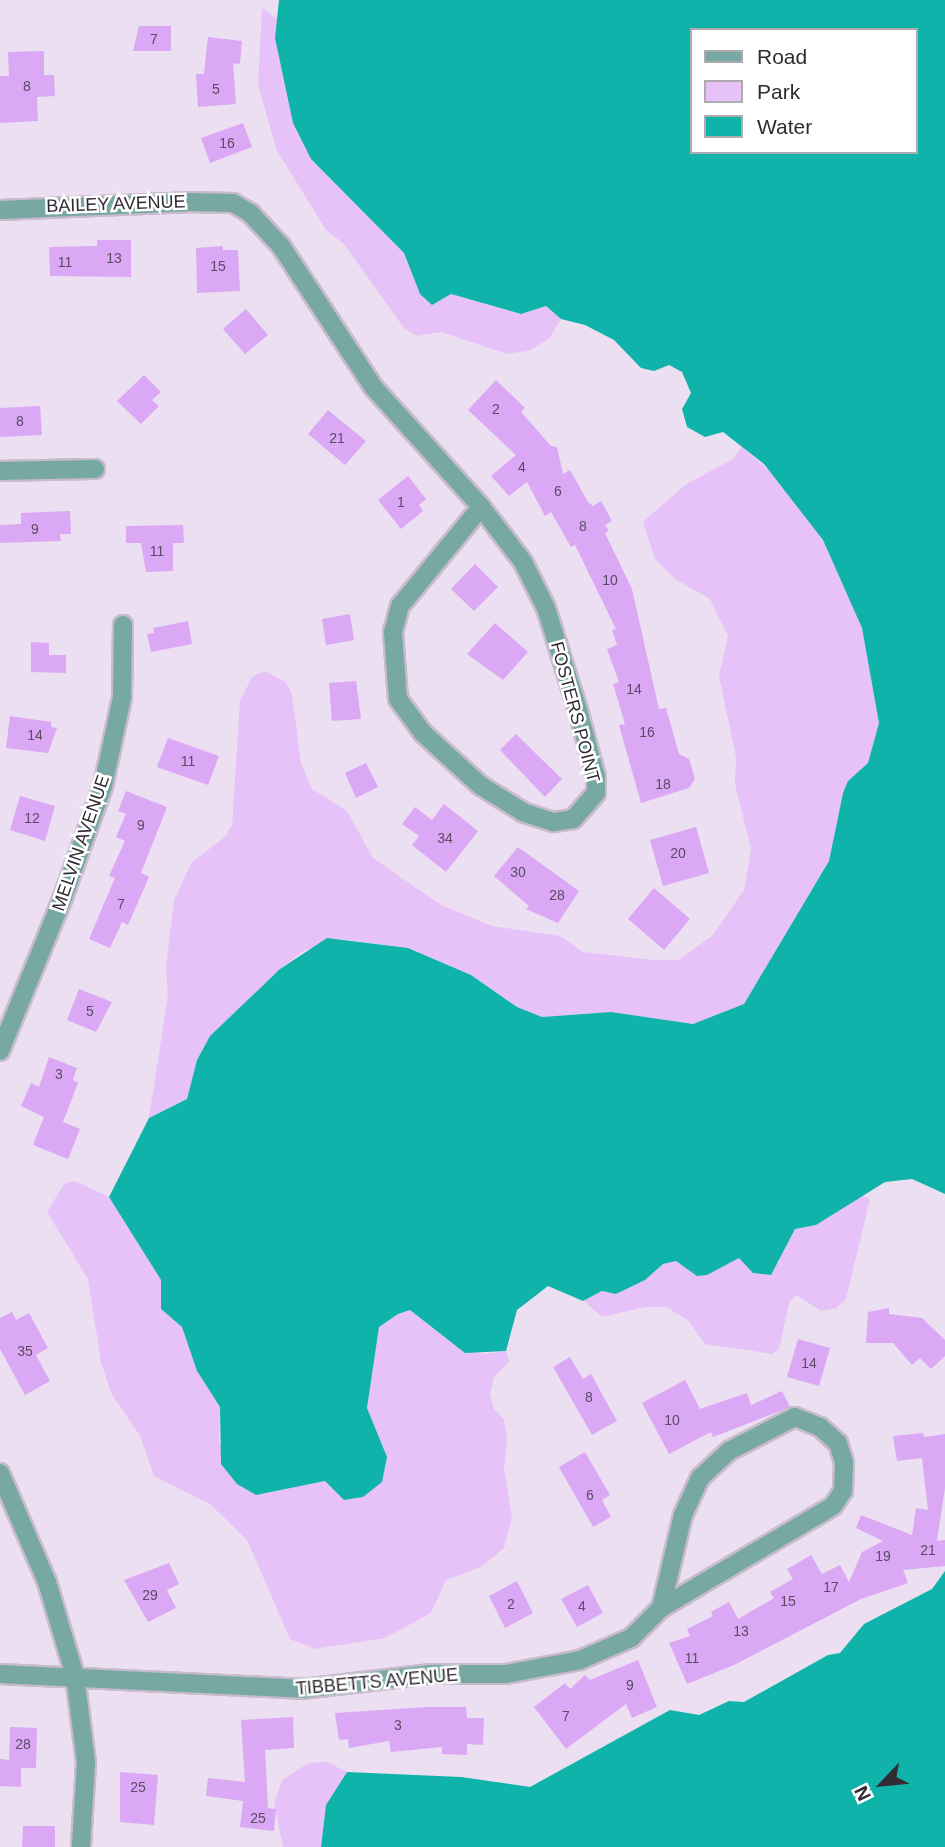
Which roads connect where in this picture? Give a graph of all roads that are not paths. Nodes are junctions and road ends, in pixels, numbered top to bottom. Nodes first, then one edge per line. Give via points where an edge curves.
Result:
1 (233, 203) joint
2 (0, 210) edge
3 (95, 469) dead end
4 (0, 471) edge
5 (481, 507) junction
6 (123, 625) dead end
7 (0, 1051) edge
8 (0, 1473) edge
9 (661, 1608) junction
10 (0, 1674) edge
11 (75, 1676) junction
12 (81, 1847) edge

1 - 2 street, BAILEY AVENUE via 75,204
1 - 5 street, FOSTERS POINT via 265,224 374,388
3 - 4 street
5 - 5 street, FOSTERS POINT via 523,562 546,608 578,710 596,793 573,819 553,822 523,812 481,786 423,733 398,699 393,632 400,606
6 - 7 street, MELVIN AVENUE via 122,697 103,786
8 - 11 street via 47,1582
9 - 9 street, TIBBETTS AVENUE via 683,1515 700,1478 729,1451 796,1418 820,1427 838,1443 845,1463 843,1491 833,1506
9 - 11 street, TIBBETTS AVENUE via 631,1638 590,1656 506,1674 431,1674 302,1689
10 - 11 street, TIBBETTS AVENUE
11 - 12 street via 86,1762

